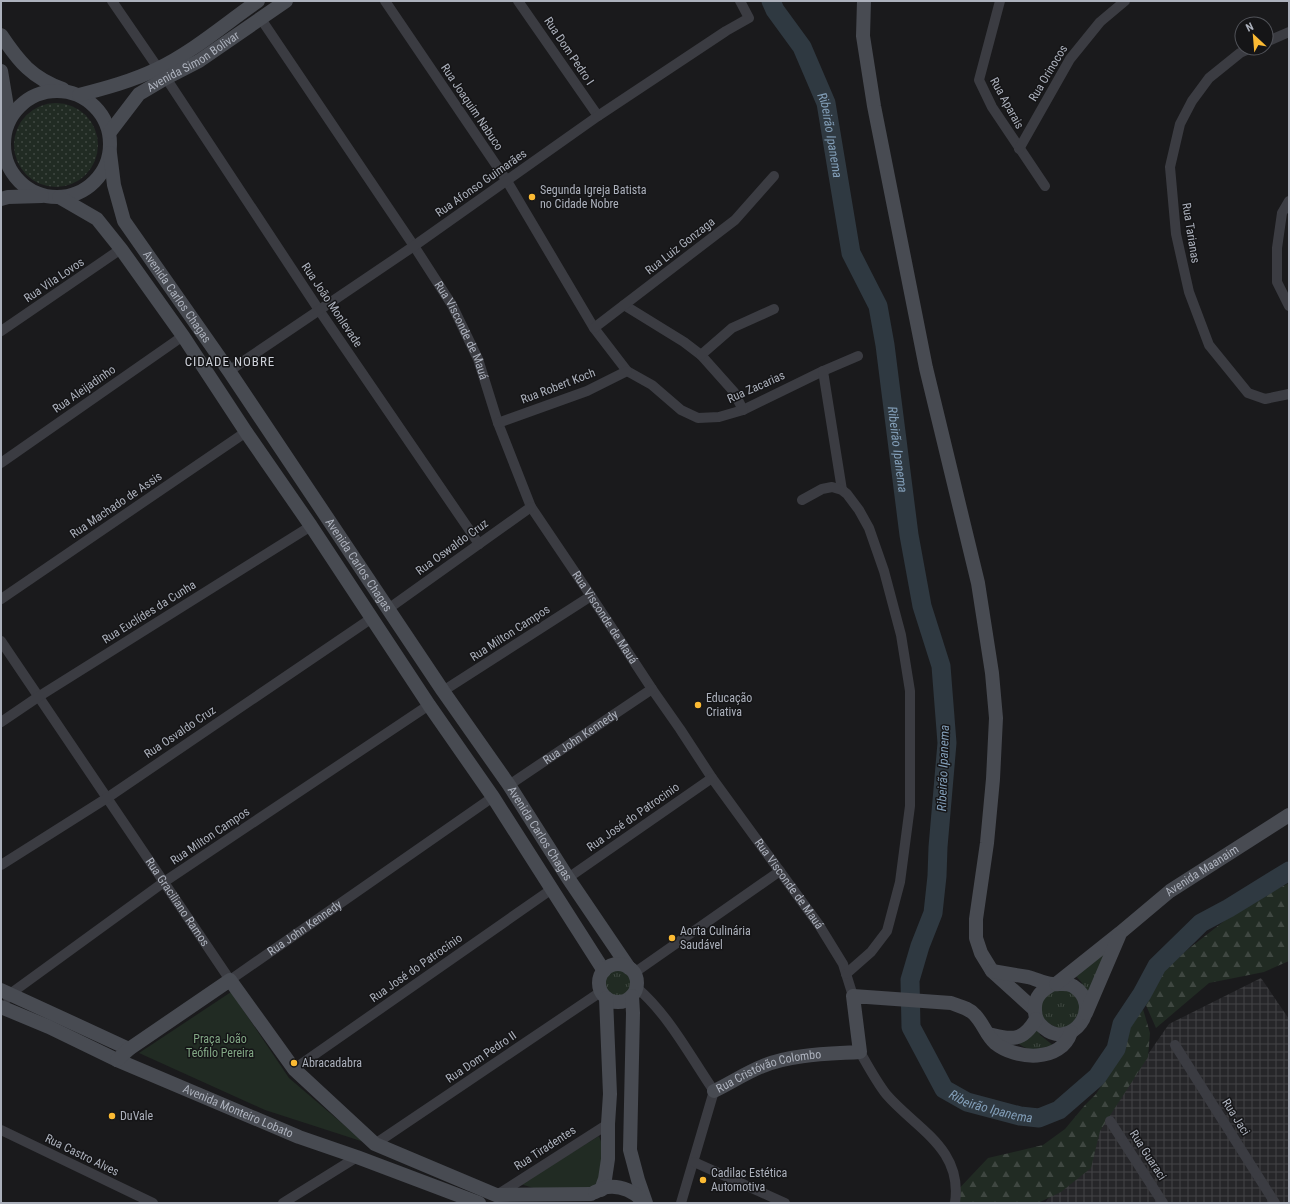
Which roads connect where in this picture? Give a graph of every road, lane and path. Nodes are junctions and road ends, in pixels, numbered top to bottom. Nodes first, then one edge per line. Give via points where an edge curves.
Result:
1 (112, 1) edge
2 (286, 1) edge
3 (384, 1) edge
4 (518, 1) edge
5 (740, 1) edge
6 (864, 1) edge
7 (1000, 1) edge
8 (1125, 1) edge
9 (251, 3) edge
10 (261, 19) junction
11 (1289, 32) edge
12 (1, 35) edge
13 (1274, 39) edge
14 (1236, 56) edge
15 (1, 71) edge
16 (162, 73) junction
17 (77, 94) junction
18 (598, 116) junction
19 (110, 132) junction
20 (4, 136) edge
21 (1019, 149) junction
22 (110, 153) junction
23 (774, 176) dead end
24 (507, 181) junction
25 (1044, 186) dead end
26 (54, 197) junction
27 (1, 199) edge
28 (1289, 201) edge
29 (414, 246) junction
30 (121, 249) junction
31 (624, 305) junction
32 (1289, 306) edge
33 (774, 309) dead end
34 (319, 310) junction
35 (594, 328) junction
36 (1, 331) edge
37 (183, 336) junction
38 (701, 355) junction
39 (858, 356) dead end
40 (823, 370) junction
41 (229, 371) junction
42 (627, 371) junction
43 (1289, 394) edge
44 (743, 410) junction
45 (498, 422) junction
46 (246, 432) junction
47 (1, 463) edge
48 (842, 490) junction
49 (802, 500) dead end
50 (530, 507) junction
51 (311, 526) junction
52 (479, 544) junction
53 (591, 596) junction
54 (1, 599) edge
55 (388, 609) junction
56 (372, 618) junction
57 (1, 641) edge
58 (652, 689) junction
59 (443, 691) junction
60 (38, 697) junction
61 (429, 705) junction
62 (1, 722) edge
63 (712, 778) junction
64 (509, 785) junction
65 (493, 797) junction
66 (107, 798) junction
67 (1289, 815) edge
68 (1, 865) edge
69 (780, 872) junction
70 (568, 878) junction
71 (164, 882) junction
72 (552, 889) junction
73 (1120, 934) junction
74 (604, 970) junction
75 (992, 971) junction
76 (846, 974) junction
77 (230, 980) junction
78 (633, 981) junction
79 (1054, 984) junction
80 (5, 992) edge
81 (604, 994) junction
82 (853, 996) junction
83 (2, 1010) edge
84 (1086, 1013) junction
85 (1035, 1014) junction
86 (1071, 1032) junction
87 (986, 1033) junction
88 (1175, 1045) dead end
89 (129, 1049) junction
90 (860, 1052) junction
91 (117, 1060) junction
92 (294, 1069) junction
93 (714, 1091) junction
94 (1110, 1121) dead end
95 (608, 1124) junction
96 (1, 1130) edge
97 (375, 1144) junction
98 (356, 1157) junction
99 (694, 1162) junction
100 (496, 1195) junction
101 (591, 1196) edge
102 (153, 1203) edge
103 (283, 1203) edge
104 (479, 1203) edge
105 (645, 1203) edge
106 (681, 1203) edge
107 (785, 1203) edge
108 (954, 1203) edge
109 (1164, 1203) edge
110 (1275, 1203) edge

1 - 16 street, Rua João Monlevade
2 - 10 main road, Avenida Simon Bolivar
3 - 24 street, Rua Joaquim Nabuco
4 - 18 street, Rua Dom Pedro I
5 - 18 street, Rua Afonso Guimarães via 749,18 726,30
6 - 75 main road via 863,36 874,106 926,368 978,583 992,673 996,718 993,779 976,918 976,938 981,954
7 - 21 street, Rua Aparais via 979,80 992,107
8 - 21 street, Rua Orinocos via 1100,22 1070,59
9 - 16 main road, Avenida Simon Bolivar
10 - 16 main road, Avenida Simon Bolivar via 199,61
10 - 29 street, Rua Visconde de Mauá
11 - 13 street
12 - 17 main road via 16,57 41,80
14 - 43 street, Rua Tarianas via 1209,78 1192,101 1180,124 1170,167 1176,234 1189,292 1209,345 1248,393 1265,400
15 - 20 main road via 7,107
16 - 17 main road, Avenida Simon Bolivar
16 - 19 main road, Avenida Simon Bolivar via 139,94
16 - 34 street, Rua João Monlevade
17 - 19 main road via 95,105
17 - 20 main road via 58,90 42,92 27,100 15,111
18 - 24 street, Rua Afonso Guimarães
19 - 22 main road
20 - 26 main road via 5,155 10,170 33,192
21 - 25 street, Rua Aparais
22 - 26 main road via 104,170 92,184 77,193
22 - 41 main road, Avenida Carlos Chagas via 114,185 124,221
23 - 31 street, Rua Luiz Gonzaga via 735,220
24 - 29 street, Rua Afonso Guimarães
24 - 35 street, Rua Joaquim Nabuco
26 - 27 main road
26 - 30 main road, Avenida Carlos Chagas via 97,219
28 - 32 street via 1282,213 1277,248 1277,282
29 - 34 street, Rua Afonso Guimarães
29 - 45 street, Rua Visconde de Mauá via 452,305 478,359
30 - 36 street, Rua Vila Lovos
30 - 37 main road, Avenida Carlos Chagas
31 - 35 street, Rua Luiz Gonzaga
31 - 38 street
33 - 38 street via 732,328
34 - 41 street, Rua Afonso Guimarães
34 - 52 street, Rua João Monlevade
35 - 42 street, Rua Joaquim Nabuco
37 - 46 main road, Avenida Carlos Chagas
37 - 47 street, Rua Aleijadinho
38 - 44 street via 734,392
39 - 40 street, Rua Zacarias
40 - 44 street, Rua Zacarias
40 - 48 street
41 - 55 main road, Avenida Carlos Chagas
42 - 44 street, Rua Zacarias via 652,384 681,410 698,418 719,417
42 - 45 street, Rua Robert Koch via 587,391
45 - 50 street, Rua Visconde de Mauá
46 - 51 main road, Avenida Carlos Chagas
46 - 54 street, Rua Machado de Assis
48 - 49 street via 832,487 822,489
48 - 76 street via 859,510 869,528 901,635 910,691 910,806 900,882 887,931 870,952
50 - 52 street, Rua Oswaldo Cruz
50 - 53 street, Rua Visconde de Mauá
51 - 56 main road, Avenida Carlos Chagas
51 - 60 street, Rua Euclídes da Cunha
52 - 55 street, Rua Oswaldo Cruz
53 - 58 street, Rua Visconde de Mauá
53 - 59 street, Rua Milton Campos
55 - 59 main road, Avenida Carlos Chagas
56 - 61 main road, Avenida Carlos Chagas
56 - 66 street, Rua Osvaldo Cruz
57 - 60 street, Rua Graciliano Ramos
58 - 63 street, Rua Visconde de Mauá
58 - 64 street, Rua John Kennedy
59 - 64 main road, Avenida Carlos Chagas
60 - 62 street, Rua Euclídes da Cunha
60 - 66 street, Rua Graciliano Ramos
61 - 65 main road, Avenida Carlos Chagas
61 - 71 street, Rua Milton Campos
63 - 69 street, Rua Visconde de Mauá
63 - 70 street, Rua José do Patrocinio
64 - 70 main road, Avenida Carlos Chagas
65 - 72 main road, Avenida Carlos Chagas
65 - 77 street, Rua John Kennedy
66 - 68 street, Rua Osvaldo Cruz
66 - 71 street, Rua Graciliano Ramos
67 - 73 main road, Avenida Maanaim via 1170,891
69 - 76 street, Rua Visconde de Mauá via 819,925 843,964
69 - 78 street
70 - 78 main road, Avenida Carlos Chagas
71 - 77 street, Rua Graciliano Ramos
71 - 80 street, Rua Milton Campos
72 - 74 main road, Avenida Carlos Chagas
72 - 92 street, Rua José do Patrocínio
73 - 79 main road, Avenida Maanaim
73 - 84 main road, Avenida Maanaim
74 - 78 main road via 619,964
74 - 81 main road via 599,982
75 - 79 main road
75 - 85 main road
76 - 82 street, Rua Visconde de Mauá
77 - 89 main road, Rua John Kennedy
77 - 92 main road, Rua Graciliano Ramos
78 - 81 main road via 622,1001 611,1001
78 - 93 street, Rua Cristóvão Colombo via 665,1018
78 - 105 main road via 630,1150
79 - 84 main road via 1061,983 1077,989 1086,1004
79 - 85 main road via 1039,994 1035,1002
80 - 83 street
80 - 89 main road
81 - 95 main road via 610,1094
81 - 97 street, Rua Dom Pedro II
82 - 87 main road via 951,1003 976,1015
82 - 90 main road, Rua Visconde de Mauá
83 - 91 main road, Avenida Monteiro Lobato via 49,1027
84 - 86 main road via 1080,1024
85 - 86 main road via 1040,1026 1050,1032
85 - 87 main road via 1028,1032 1016,1038 1002,1038
86 - 87 main road via 1063,1046 1053,1053 1028,1056 1006,1050
88 - 110 street, Rua Jaci
89 - 91 main road, Rua John Kennedy
90 - 93 main road, Rua Cristóvão Colombo via 786,1059 762,1066
90 - 108 street, Rua Visconde de Mauá via 886,1093 942,1150 952,1170 956,1195
91 - 98 main road, Avenida Monteiro Lobato via 299,1137
92 - 97 main road, Rua Graciliano Ramos
93 - 99 street
94 - 109 street, Rua Guaraci
95 - 100 street, Rua Tiradentes
95 - 101 main road via 605,1179
96 - 102 street, Rua Castro Alves
97 - 100 main road
98 - 103 street
98 - 104 main road, Avenida Monteiro Lobato
99 - 106 street
99 - 107 street
100 - 101 main road
101 - 105 main road via 606,1187 624,1188 639,1196

